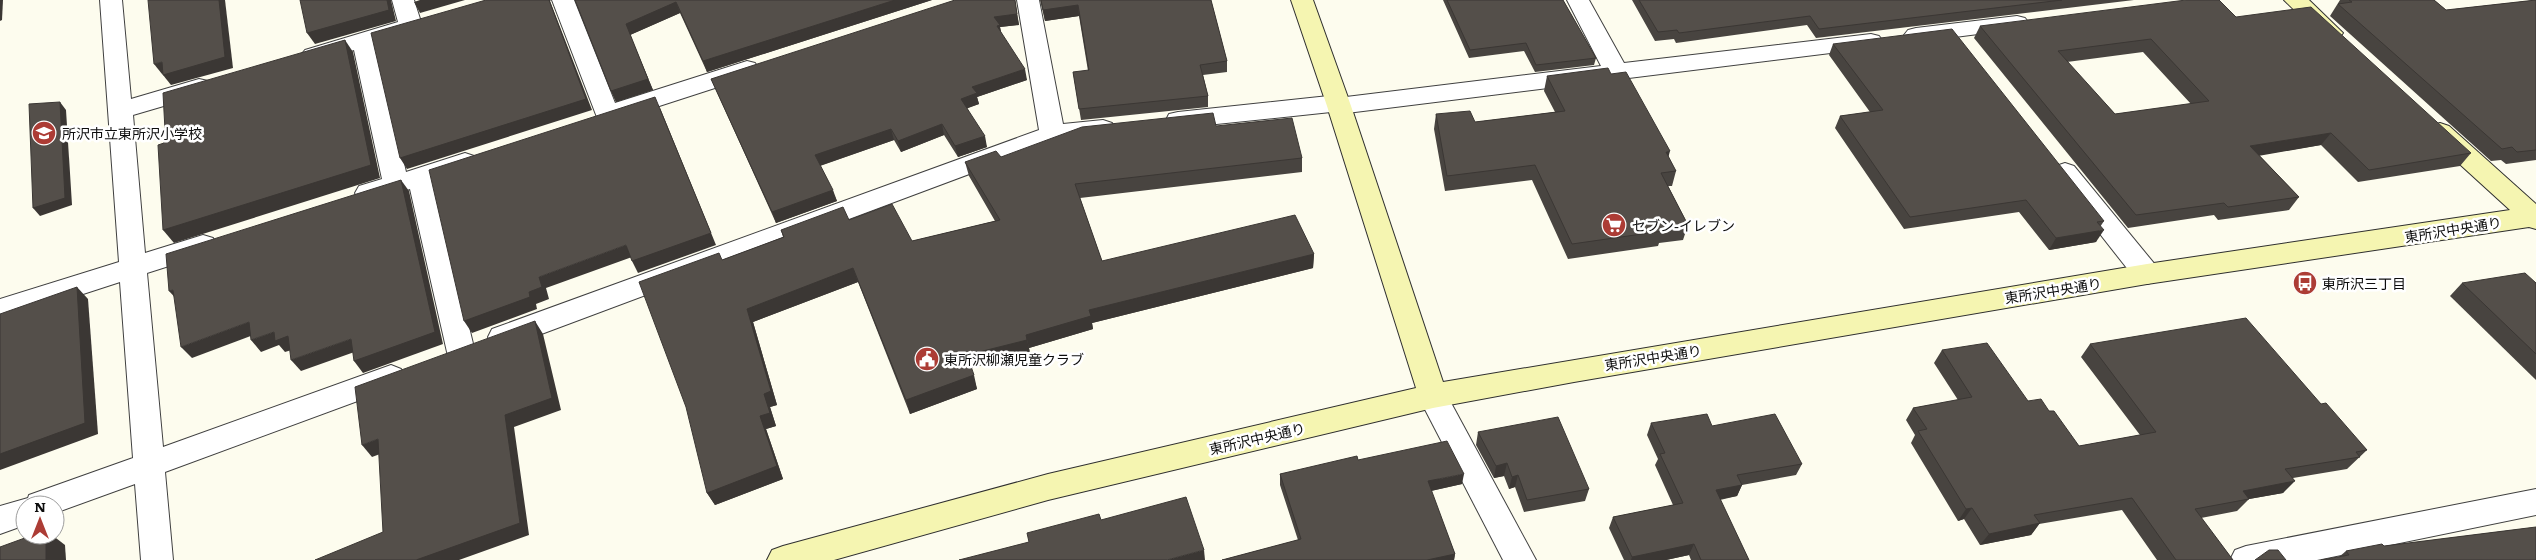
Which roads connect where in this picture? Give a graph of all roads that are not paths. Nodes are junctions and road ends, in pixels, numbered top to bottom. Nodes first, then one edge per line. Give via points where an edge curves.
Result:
1 (111, 0) edge
2 (403, 0) edge
3 (563, 0) edge
4 (1028, 0) edge
5 (1302, 0) edge
6 (1578, 0) edge
7 (2295, 0) edge
8 (2041, 20) edge
9 (1952, 30) junction
10 (364, 40) junction
11 (2346, 46) edge
12 (1970, 53) edge
13 (289, 62) edge
14 (765, 63) edge
15 (1617, 73) junction
16 (223, 81) edge
17 (1338, 104) junction
18 (119, 111) junction
19 (2426, 119) edge
20 (1160, 122) edge
21 (1121, 127) edge
22 (1052, 134) junction
23 (2050, 152) edge
24 (486, 155) edge
25 (408, 180) junction
26 (350, 199) edge
27 (2535, 217) edge
28 (221, 239) edge
29 (134, 266) junction
30 (2147, 274) junction
31 (0, 310) edge
32 (461, 352) junction
33 (1433, 396) junction
34 (150, 464) junction
35 (65, 496) edge
36 (2536, 502) edge
37 (15, 515) edge
38 (0, 520) edge
39 (2285, 557) edge
40 (157, 560) edge
41 (783, 560) edge
42 (1520, 560) edge
43 (2246, 560) edge

1 - 18 street
2 - 10 street via 420,22
3 - 14 street via 597,118
4 - 22 street
5 - 17 street
6 - 15 street
7 - 11 street
8 - 9 street
9 - 12 street
9 - 15 street
10 - 13 street
10 - 25 street
15 - 17 street
16 - 18 street
17 - 20 street
17 - 33 street
18 - 29 street
19 - 27 street
21 - 22 street
22 - 32 street
23 - 30 street
24 - 25 street
25 - 26 street
25 - 32 street
27 - 30 street, 東所沢中央通り
28 - 29 street
29 - 31 street
29 - 34 street
30 - 33 street, 東所沢中央通り
32 - 34 street
33 - 41 street, 東所沢中央通り via 1048,487
33 - 42 street
34 - 35 street
34 - 40 street
36 - 39 street
37 - 38 street
39 - 43 street

